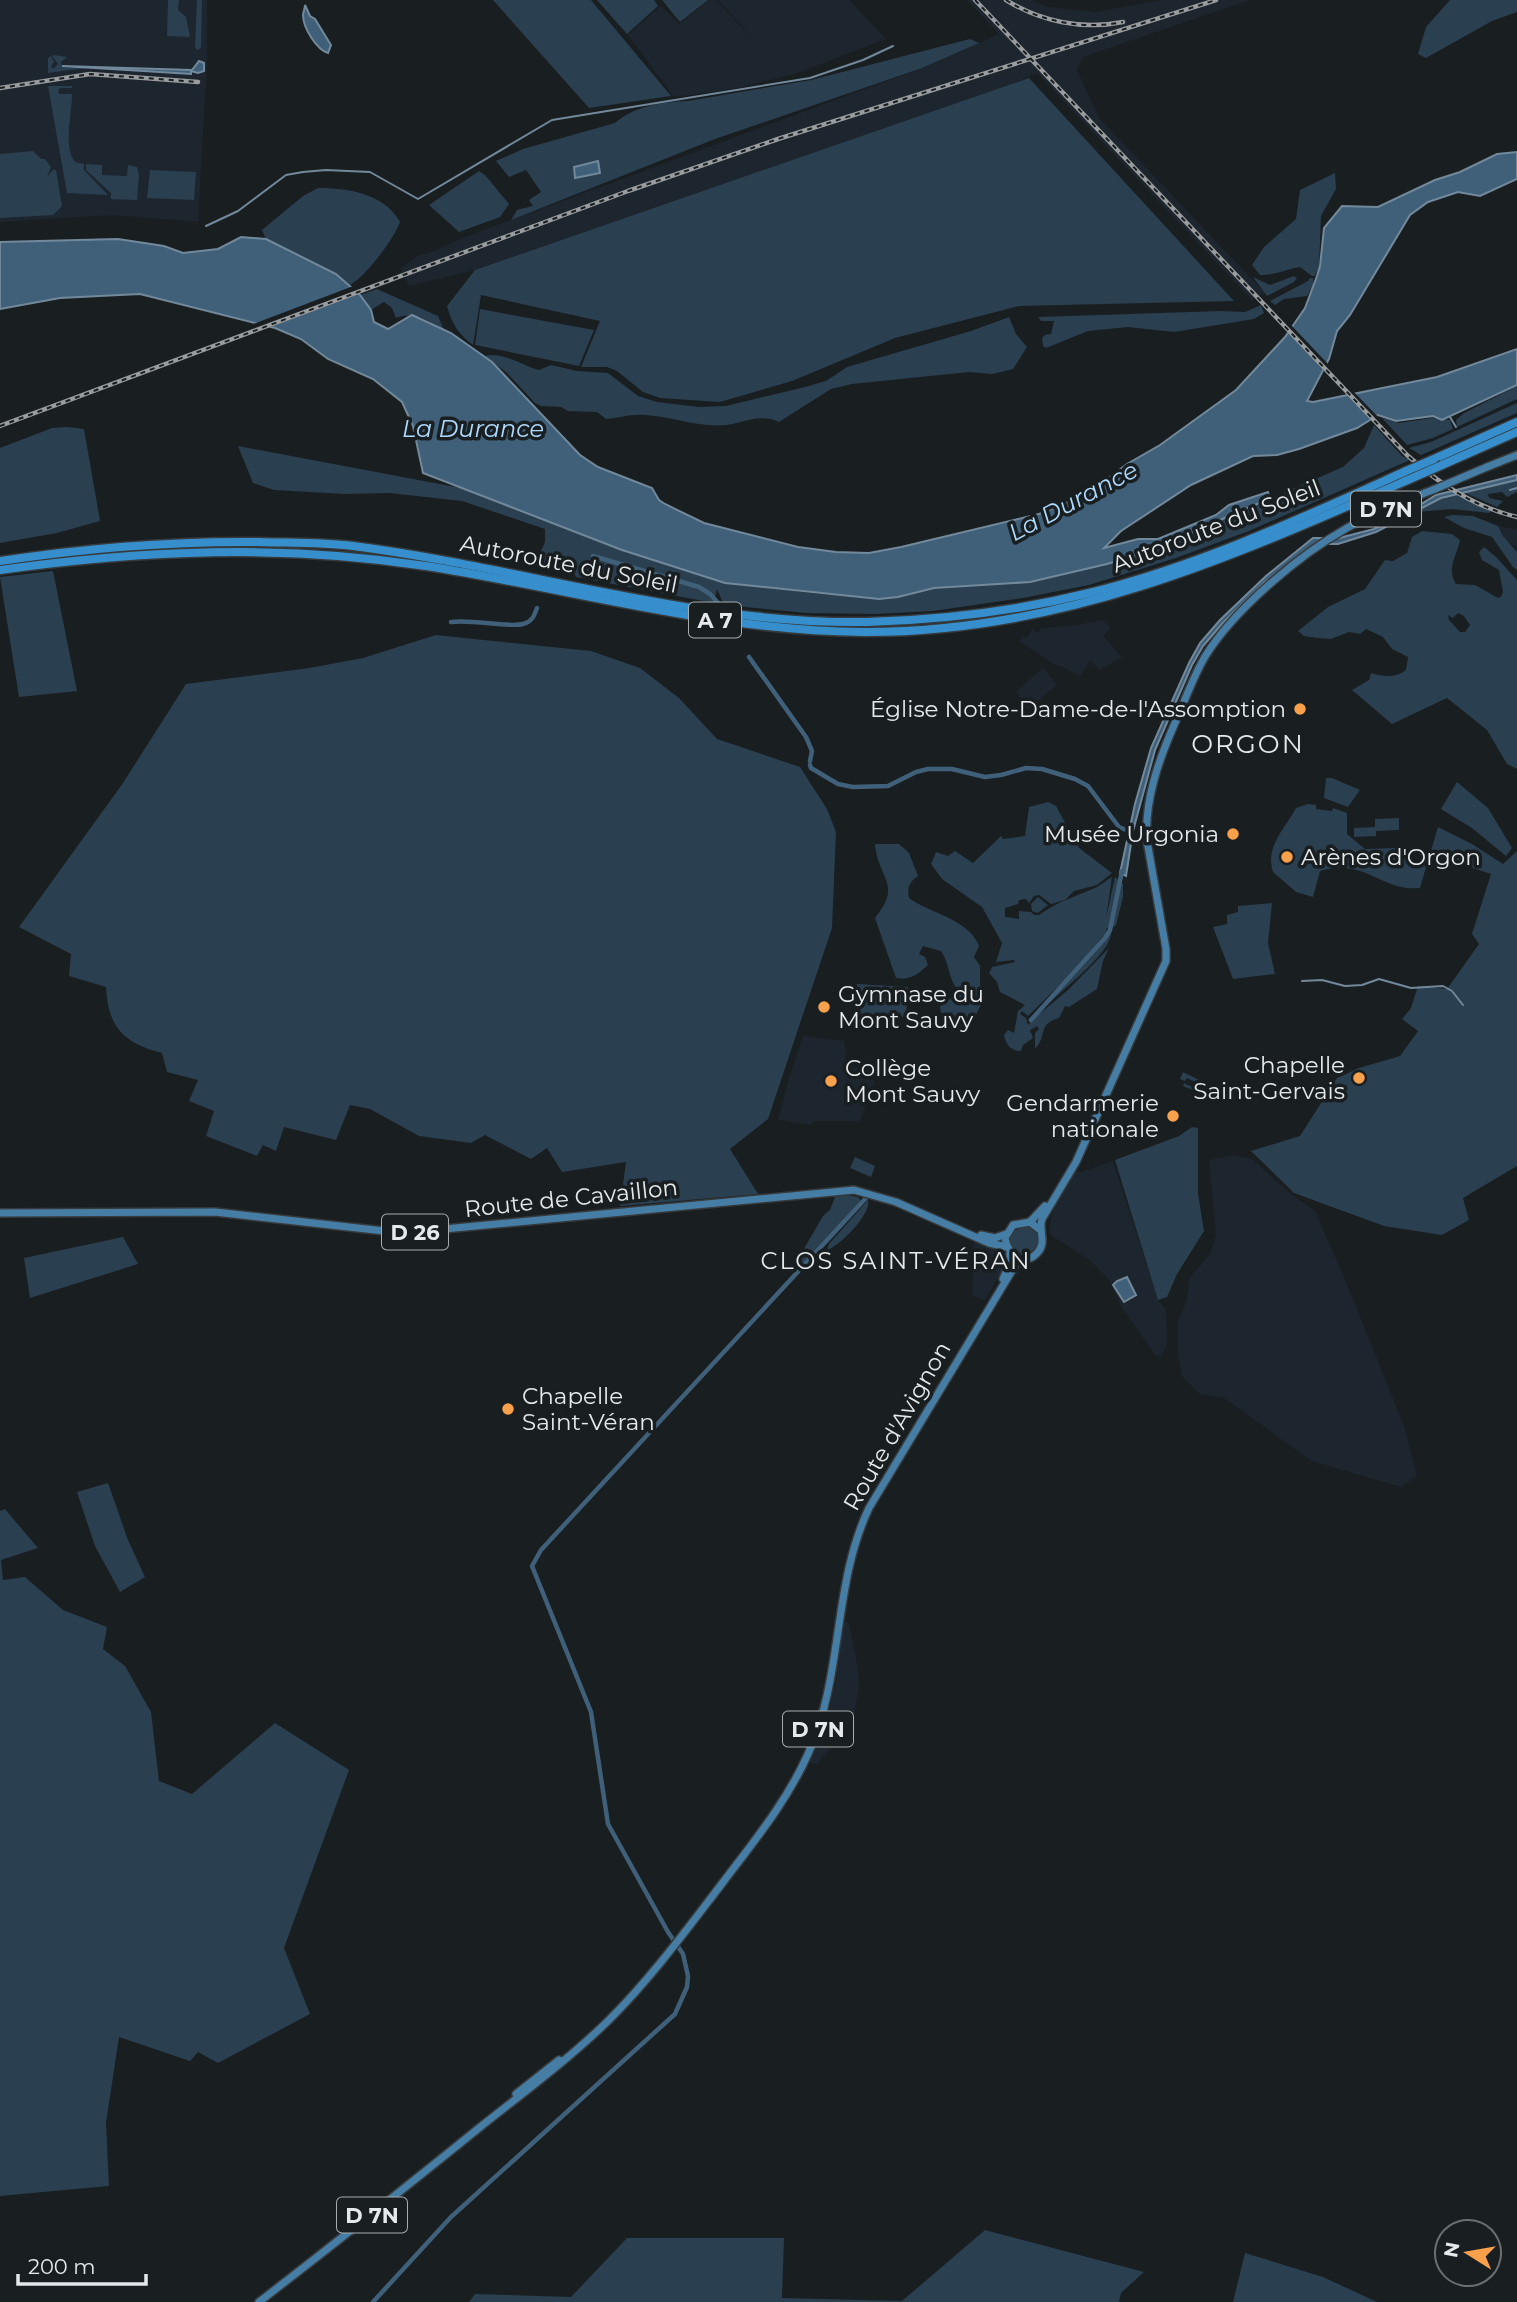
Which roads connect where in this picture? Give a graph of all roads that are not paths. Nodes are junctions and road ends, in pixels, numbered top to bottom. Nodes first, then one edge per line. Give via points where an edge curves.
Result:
1 (1517, 422) edge
2 (1517, 432) edge
3 (1517, 455) edge
4 (1408, 475) junction
5 (0, 561) edge
6 (0, 570) edge
7 (1067, 1178) junction
8 (0, 1213) edge
9 (1030, 1222) junction
10 (1039, 1229) junction
11 (970, 1233) junction
12 (1006, 1234) junction
13 (1008, 1250) junction
14 (1023, 1259) junction
15 (988, 1310) junction
16 (584, 2042) junction
17 (548, 2074) junction
18 (538, 2075) junction
19 (482, 2126) junction
20 (259, 2302) edge

1 - 4 highway, Autoroute du Soleil / A 7, bridge
2 - 4 highway, Autoroute du Soleil / A 7, bridge via 1443,465
3 - 7 main road, D 7N, bridge via 1365,518 1334,536 1264,589 1211,647 1162,752 1146,829 1167,954
4 - 5 highway, Autoroute du Soleil / A 7 via 1133,580 1039,604 920,620 864,622 747,615 421,556 326,544 198,541
4 - 6 highway, Autoroute du Soleil / A 7 via 1254,547 1135,590 1058,610 921,630 810,630 745,624 425,566 325,555 198,551
7 - 9 main road, D 7N
7 - 10 main road
8 - 11 main road, Route de Cavaillon / D 26 via 215,1212 402,1233 854,1190
9 - 10 main road
9 - 12 main road via 1013,1225
10 - 14 main road via 1040,1249
11 - 12 main road, Route de Cavaillon / D 26 via 992,1238
11 - 13 main road, Route de Cavaillon
12 - 13 main road
13 - 14 main road
13 - 15 main road, Route d'Avignon via 1009,1265
14 - 15 main road, Route d'Avignon
15 - 16 main road, Route d'Avignon / D 7N via 859,1529 844,1586 828,1697 797,1778 680,1939 628,2000
16 - 17 main road, D 7N
16 - 18 main road, D 7N
17 - 18 main road
17 - 19 main road, D 7N
18 - 19 main road, D 7N
19 - 20 main road, D 7N

